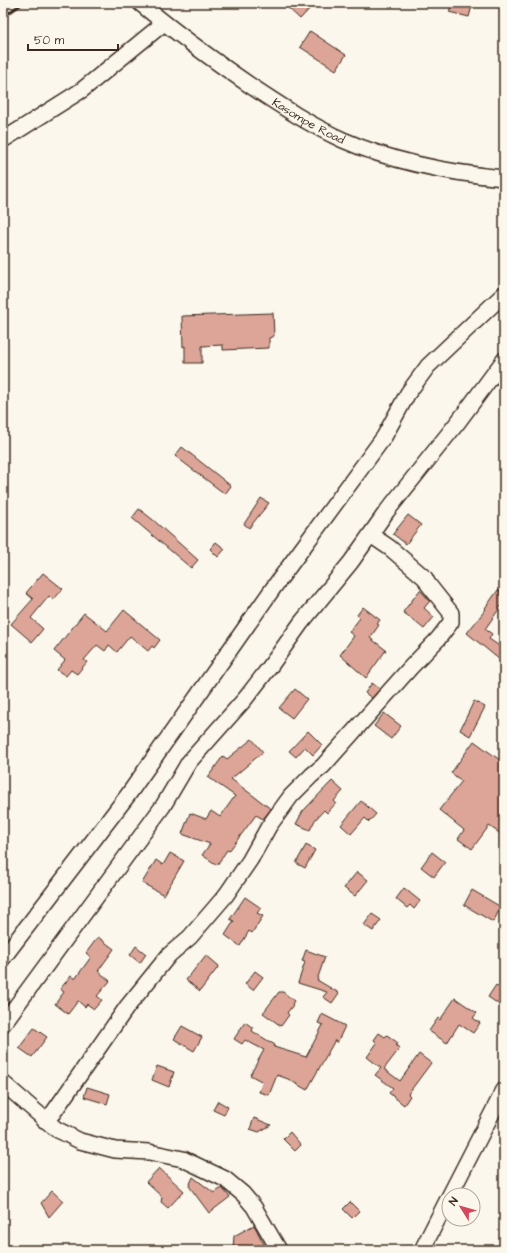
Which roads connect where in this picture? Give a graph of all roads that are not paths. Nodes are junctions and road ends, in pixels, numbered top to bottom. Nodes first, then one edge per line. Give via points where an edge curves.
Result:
1 (140, 3) edge
2 (164, 23) junction
3 (3, 140) edge
4 (504, 178) edge
5 (504, 294) edge
6 (504, 360) edge
7 (371, 535) junction
8 (3, 958) edge
9 (5, 1015) edge
10 (3, 1083) edge
11 (504, 1090) edge
12 (44, 1120) junction
13 (455, 1187) edge
14 (441, 1213) edge
15 (279, 1250) edge
16 (422, 1250) edge

1 - 2 street, Kasompe Road
2 - 3 street via 82,90
2 - 4 street, Kasompe Road via 291,113 343,140 392,158 469,175
5 - 8 street via 428,366 408,393 384,437 274,586 128,794
6 - 7 street
7 - 9 street via 245,699 189,762 163,806
7 - 12 street via 425,578 451,613 451,622 328,761 291,796 226,895 190,937 169,955 127,1007 53,1113
10 - 12 street
11 - 13 street
12 - 15 street via 80,1141 115,1150 149,1152 182,1159 225,1179 254,1207
14 - 16 street

